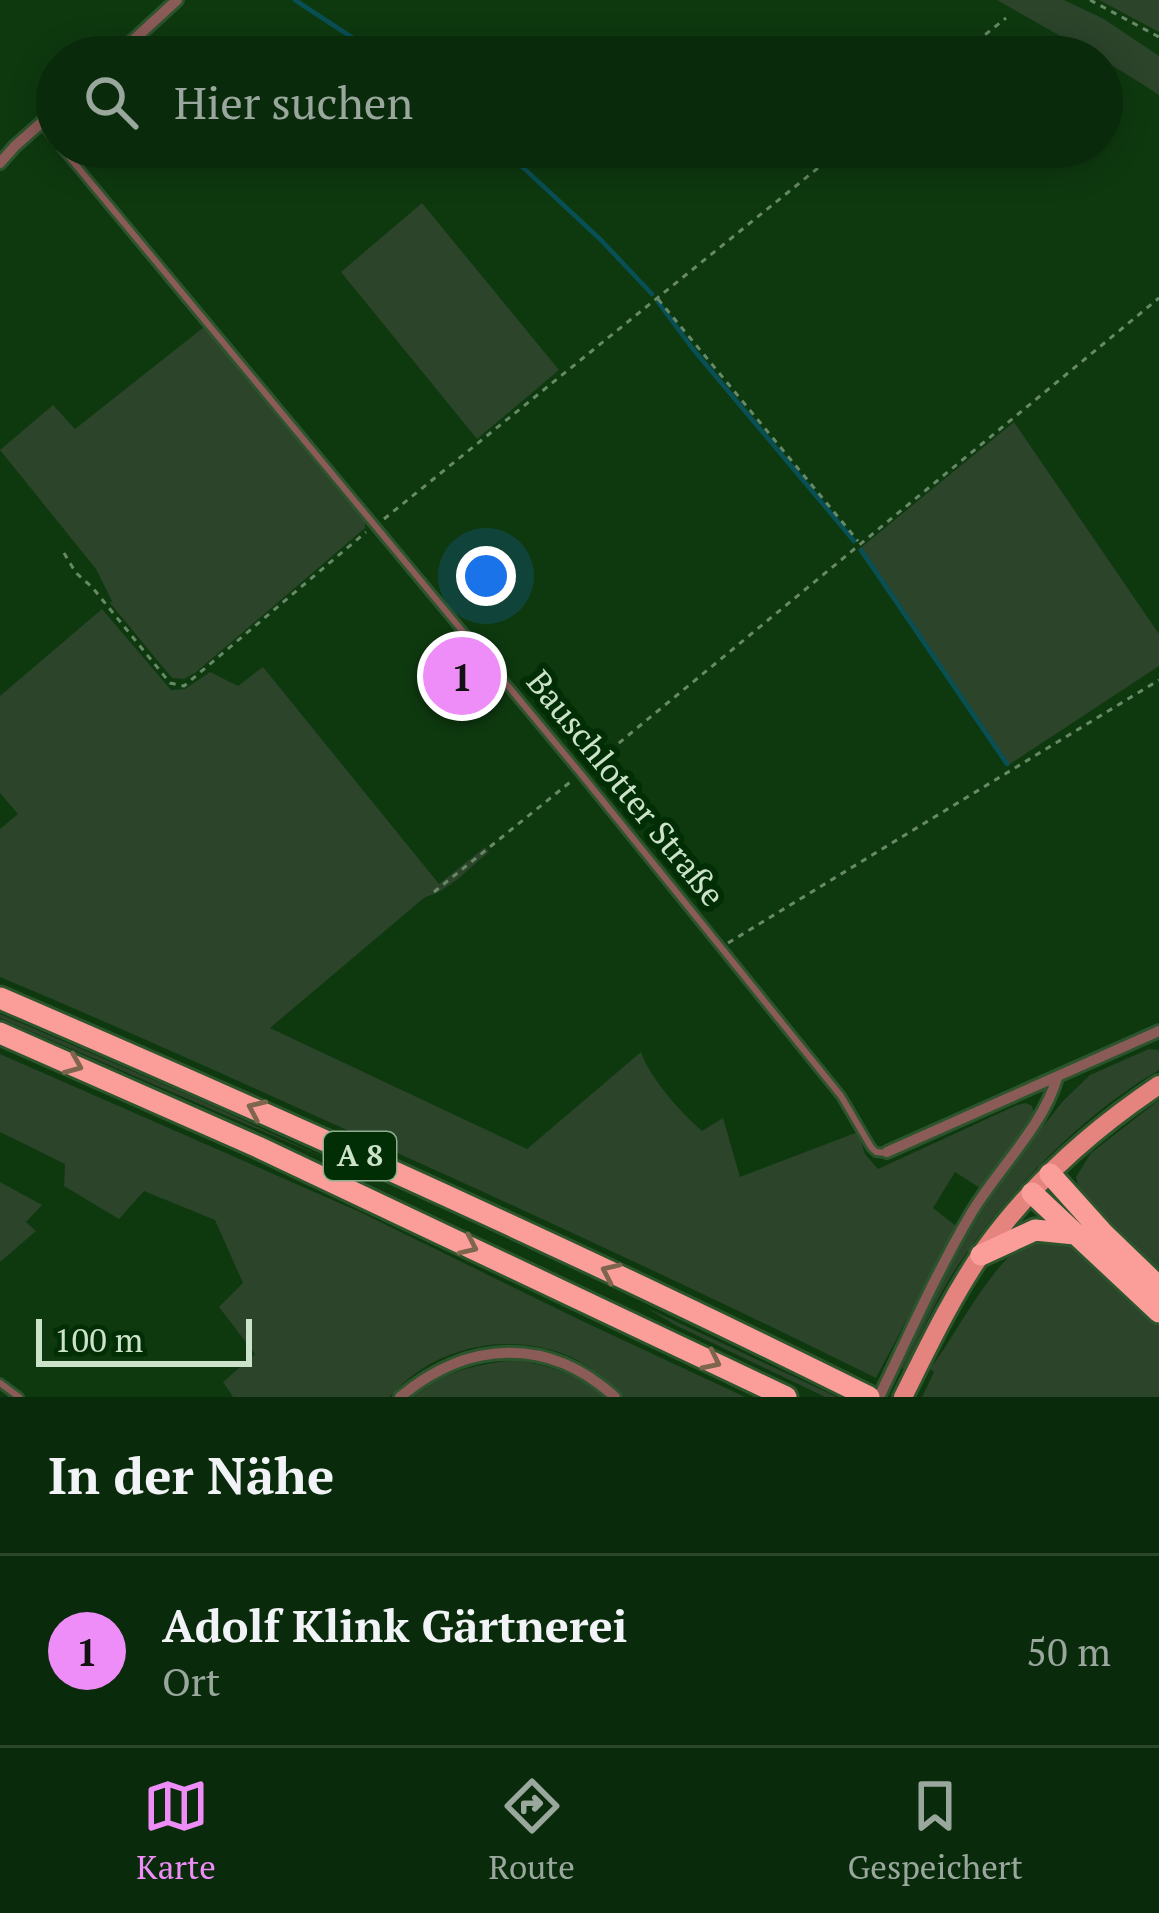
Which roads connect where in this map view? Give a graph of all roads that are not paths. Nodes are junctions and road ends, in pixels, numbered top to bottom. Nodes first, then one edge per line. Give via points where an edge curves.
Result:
1 (177, 0) edge
2 (138, 36) edge
3 (36, 129) edge
4 (0, 163) edge
5 (79, 168) edge
6 (0, 998) edge
7 (1159, 1031) edge
8 (0, 1034) edge
9 (1057, 1078) junction
10 (1159, 1085) edge
11 (887, 1152) joint
12 (1050, 1174) junction
13 (1032, 1192) junction
14 (1075, 1234) junction
15 (981, 1255) junction
16 (1159, 1287) edge
17 (1159, 1312) edge
18 (0, 1383) edge
19 (19, 1397) edge
20 (400, 1397) edge
21 (615, 1397) edge
22 (786, 1397) edge
23 (869, 1397) edge
24 (879, 1397) edge
25 (904, 1397) edge

1 - 2 street
3 - 4 street
5 - 11 lane, Bauschlotter Straße via 722,947 841,1096 871,1147
23 -> 6 highway, A 8 via 343,1148
7 - 9 street, Bauschlotter Straße
8 -> 22 highway, A 8 via 259,1147
9 - 11 street, Bauschlotter Straße
9 - 24 street via 952,1246
10 - 12 main road
12 - 13 main road
12 - 16 highway
13 - 14 highway
13 - 15 main road
14 - 15 highway via 1035,1230
14 - 17 highway
15 - 25 main road
18 - 19 lane
20 - 21 street via 441,1368 508,1352 570,1366

